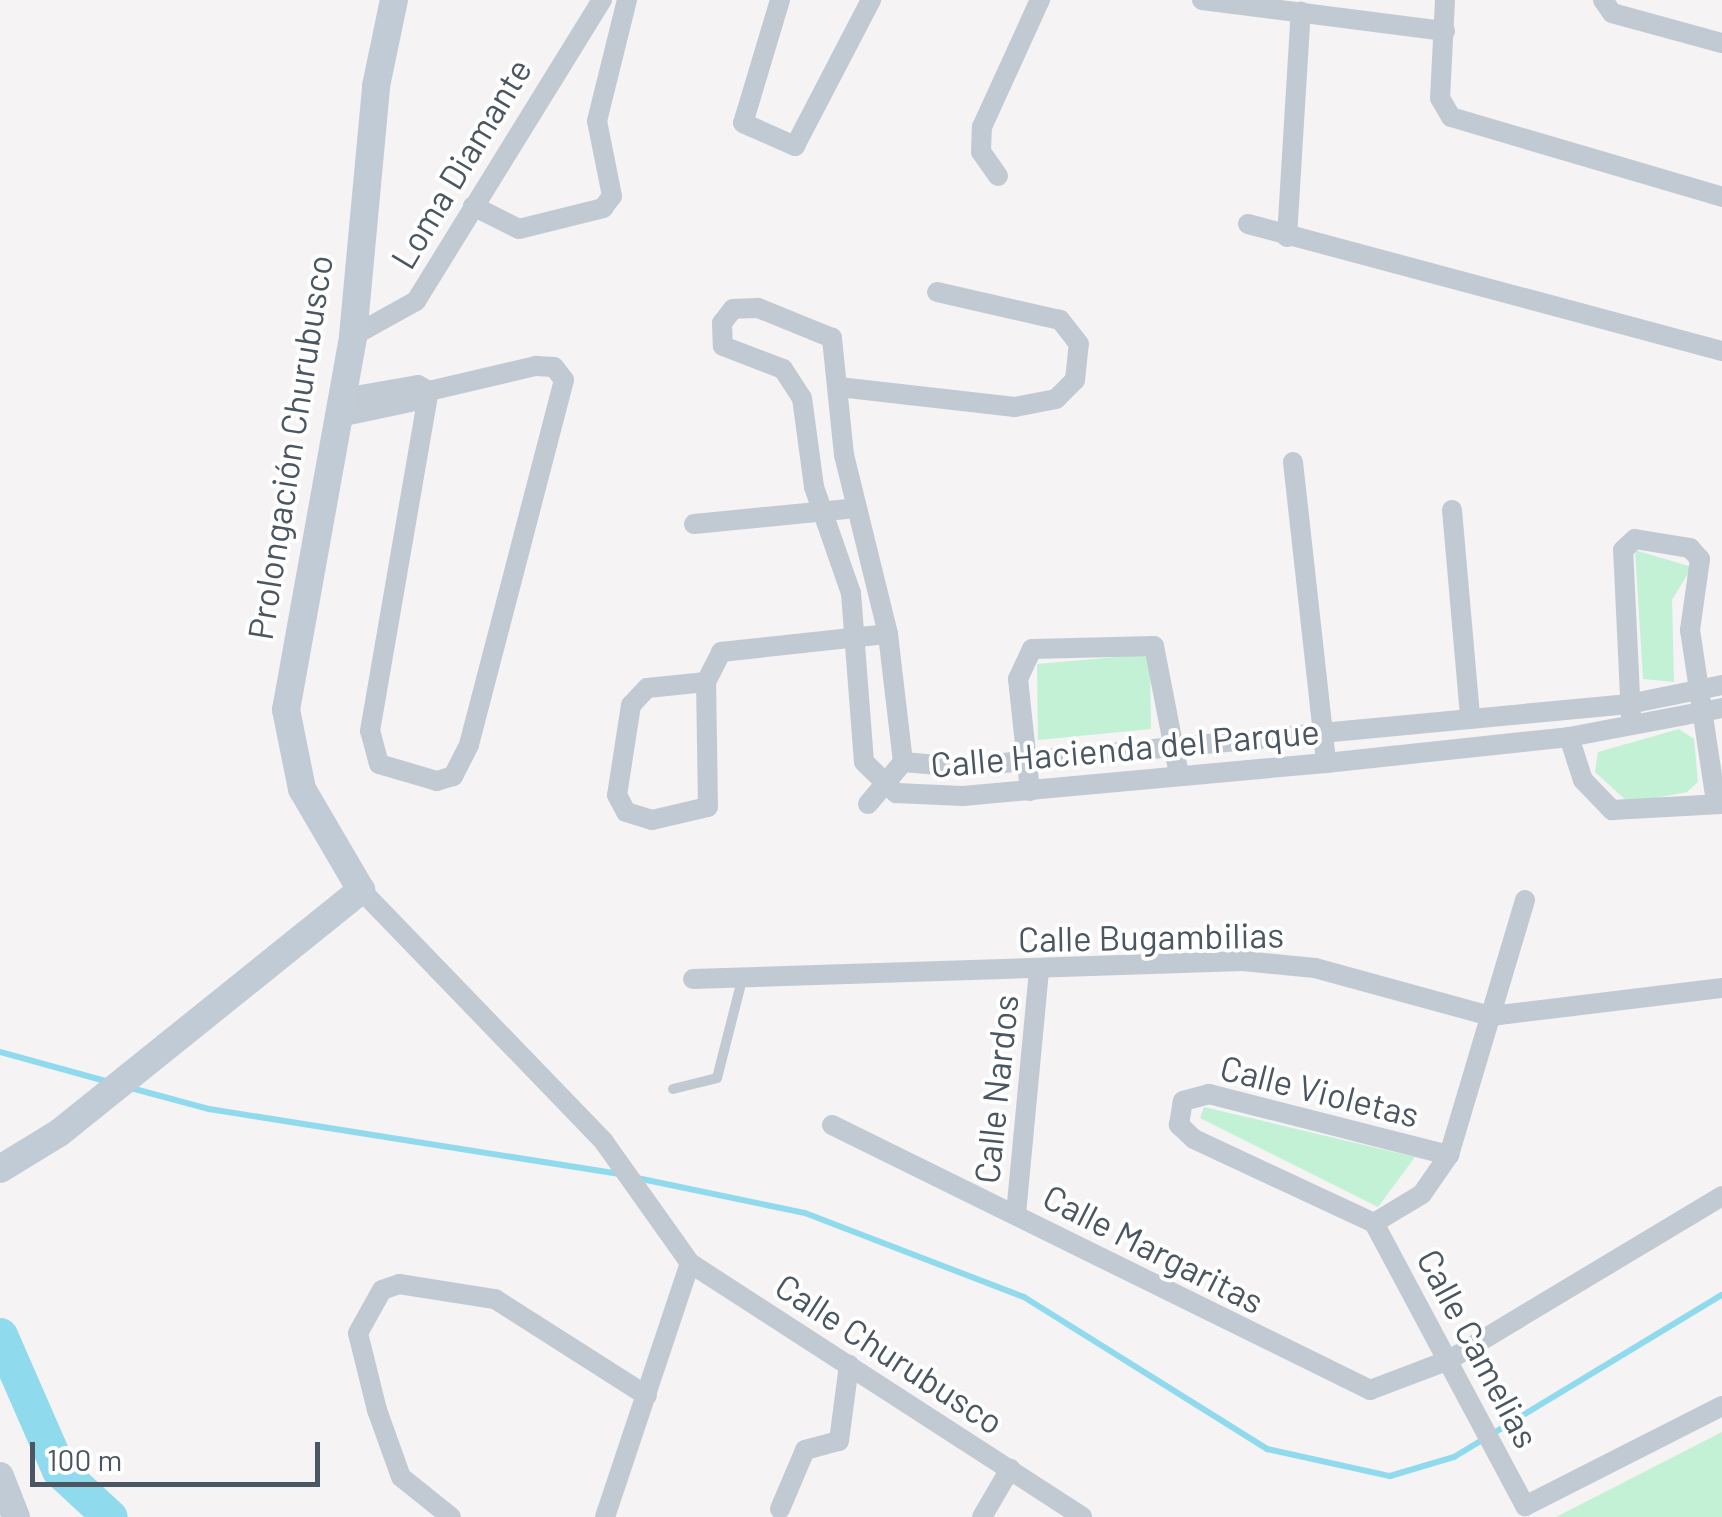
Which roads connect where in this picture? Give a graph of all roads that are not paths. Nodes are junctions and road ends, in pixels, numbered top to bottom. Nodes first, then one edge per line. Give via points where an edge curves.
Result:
1 (394, 0) edge
2 (602, 0) edge
3 (627, 0) edge
4 (780, 0) edge
5 (871, 0) edge
6 (1040, 0) edge
7 (1202, 0) edge
8 (1445, 0) edge
9 (1603, 0) edge
10 (1302, 10) junction
11 (1445, 31) junction
12 (1722, 44) edge
13 (998, 176) dead end
14 (1722, 197) edge
15 (473, 206) junction
16 (1248, 224) dead end
17 (1287, 237) junction
18 (937, 292) dead end
19 (353, 336) junction
20 (1722, 351) edge
21 (839, 387) junction
22 (429, 392) junction
23 (341, 408) junction
24 (1292, 462) dead end
25 (856, 508) junction
26 (1452, 510) dead end
27 (823, 515) junction
28 (694, 524) dead end
29 (888, 634) junction
30 (856, 636) junction
31 (706, 682) junction
32 (1722, 684) edge
33 (1700, 688) junction
34 (1713, 709) edge
35 (1630, 714) junction
36 (1470, 717) junction
37 (1322, 731) junction
38 (1569, 737) junction
39 (1176, 745) junction
40 (1027, 759) junction
41 (902, 762) junction
42 (1326, 763) junction
43 (1179, 774) junction
44 (1030, 791) junction
45 (875, 796) junction
46 (1719, 803) edge
47 (361, 890) junction
48 (1525, 900) dead end
49 (1039, 970) junction
50 (693, 980) dead end
51 (742, 980) junction
52 (1722, 988) edge
53 (1491, 1016) junction
54 (673, 1089) dead end
55 (832, 1126) dead end
56 (1449, 1156) junction
57 (0, 1170) edge
58 (1722, 1196) edge
59 (1016, 1214) junction
60 (1374, 1223) junction
61 (673, 1233) joint
62 (690, 1262) junction
63 (1450, 1360) junction
64 (849, 1365) junction
65 (647, 1396) junction
66 (1722, 1406) edge
67 (1010, 1469) junction
68 (0, 1476) edge
69 (780, 1509) dead end
70 (1523, 1511) edge
71 (16, 1517) edge
72 (450, 1517) edge
73 (605, 1517) edge
74 (982, 1517) edge
75 (1082, 1517) edge

1 - 19 main road, Prolongación Churubusco via 376,86
2 - 15 street, Loma Diamante
3 - 15 street via 597,121 612,196 603,208 518,229
4 - 5 street via 743,123 795,146
6 - 13 street via 982,127 981,152
7 - 10 street
8 - 11 street
9 - 12 street via 1612,13
10 - 11 street
10 - 17 street
11 - 14 street via 1440,98 1450,117
15 - 19 street, Loma Diamante via 407,311
16 - 17 street
17 - 20 street
18 - 21 street via 1060,320 1079,344 1075,380 1056,399 1014,408
19 - 23 main road, Prolongación Churubusco
21 - 25 street, Calle Hacienda del Parque
21 - 27 street, Calle Hacienda del Parque via 832,338 815,324 758,308 727,314 723,346 796,382
22 - 22 street via 546,364 564,380 466,754 453,776 437,781 379,764 370,731
22 - 23 street
23 - 47 main road, Prolongación Churubusco via 286,724 302,789
24 - 37 street
25 - 27 street
25 - 29 street, Calle Hacienda del Parque
26 - 36 street
27 - 28 street
27 - 30 street, Calle Hacienda del Parque
29 - 30 street
29 - 41 street, Calle Hacienda del Parque
30 - 31 street via 731,646
30 - 45 street, Calle Hacienda del Parque via 864,762
31 - 31 street via 708,807 652,820 626,812 617,794 630,706 648,688
32 - 33 street, Calle Hacienda del Parque
33 - 34 street
33 - 35 street, Calle Hacienda del Parque
33 - 35 street via 1689,614 1700,559 1682,546 1627,543 1619,588
34 - 35 street, Calle Hacienda del Parque
34 - 46 street
35 - 36 street, Calle Hacienda del Parque
35 - 38 street, Calle Hacienda del Parque
36 - 37 street, Calle Hacienda del Parque
37 - 39 street, Calle Hacienda del Parque
37 - 42 street
38 - 42 street, Calle Hacienda del Parque
38 - 46 street via 1583,780 1612,810
39 - 40 street, Calle Hacienda del Parque
39 - 40 street via 1154,646 1032,648 1018,667
39 - 43 street
40 - 41 street, Calle Hacienda del Parque
40 - 44 street
41 - 45 street, Calle Hacienda del Parque
42 - 43 street, Calle Hacienda del Parque
43 - 44 street, Calle Hacienda del Parque
44 - 45 street, Calle Hacienda del Parque
47 - 57 main road
47 - 61 street, Prolongación Churubusco via 604,1142
48 - 53 street
49 - 51 street, Calle Bugambilias
49 - 53 street, Calle Bugambilias via 1287,964
49 - 59 street, Calle Nardos
50 - 51 street, Calle Bugambilias
51 - 54 lane via 718,1078
52 - 53 street, Calle Bugambilias
53 - 56 street
55 - 59 street, Calle Margaritas
56 - 60 street via 1422,1194
56 - 60 street, Calle Violetas via 1208,1094 1183,1101 1179,1125 1194,1140
58 - 63 street, Calle Margaritas
59 - 63 street, Calle Margaritas via 1354,1385 1386,1390
60 - 63 street, Calle Camelias
61 - 62 street, Calle Churubusco
62 - 64 street, Calle Churubusco
62 - 65 street
63 - 70 street, Calle Camelias
64 - 67 street, Calle Churubusco
64 - 69 street via 839,1440 805,1450
65 - 72 street via 495,1299 399,1284 382,1290 358,1333 377,1410 401,1477
65 - 73 street
66 - 70 street
67 - 74 street
67 - 75 street, Calle Churubusco
68 - 71 main road

